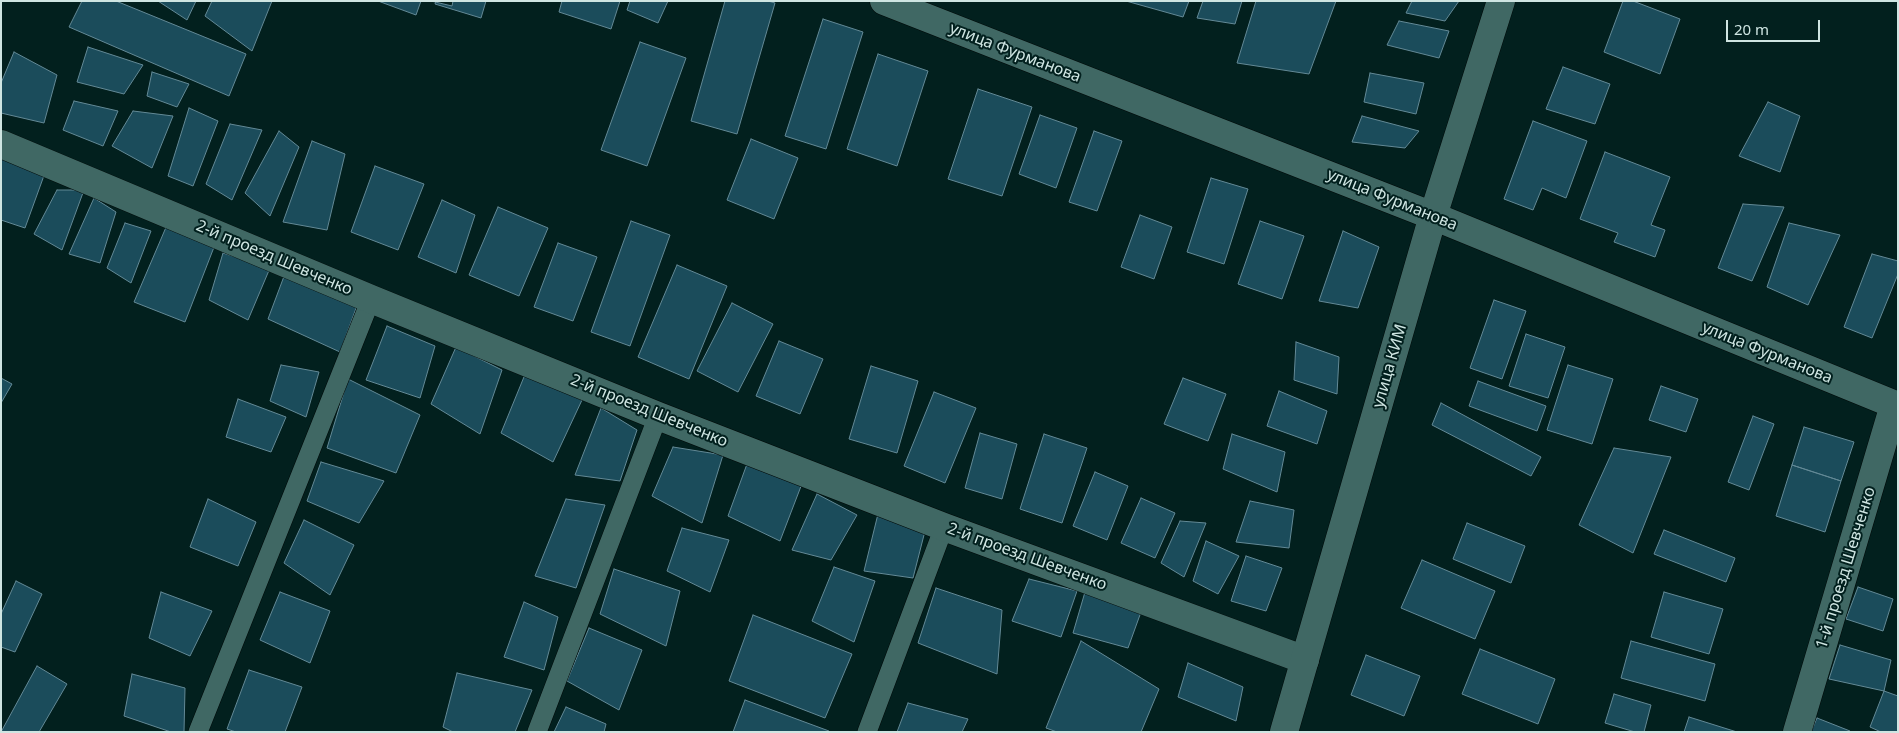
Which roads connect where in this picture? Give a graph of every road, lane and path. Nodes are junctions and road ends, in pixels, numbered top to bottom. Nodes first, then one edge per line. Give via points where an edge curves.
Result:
1 (884, 1) edge
2 (1501, 1) edge
3 (1, 144) edge
4 (1433, 216) junction
5 (371, 298) junction
6 (1896, 405) edge
7 (658, 416) junction
8 (944, 527) junction
9 (1305, 660) junction
10 (198, 732) edge
11 (538, 732) edge
12 (868, 732) edge
13 (1284, 732) edge
14 (1797, 732) edge

1 - 4 street, улица Фурманова
2 - 4 street, улица КИМ
3 - 5 street, 2-й проезд Шевченко
4 - 6 street, улица Фурманова
4 - 9 street, улица КИМ
5 - 7 street, 2-й проезд Шевченко
5 - 10 lane
6 - 14 street, 1-й проезд Шевченко
7 - 8 street, 2-й проезд Шевченко
7 - 11 lane
8 - 9 street, 2-й проезд Шевченко
8 - 12 lane
9 - 13 street, улица КИМ

